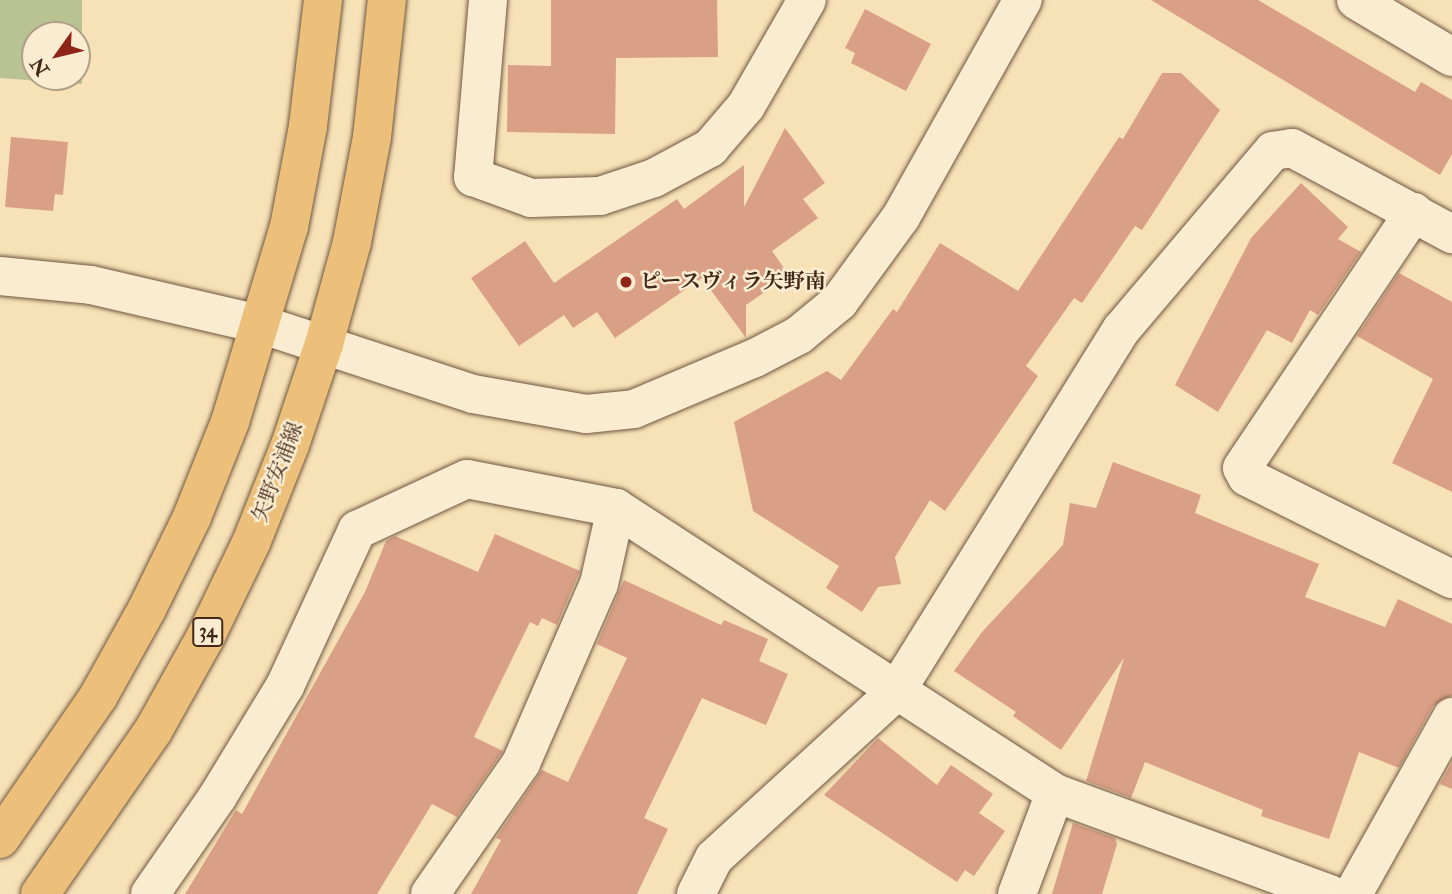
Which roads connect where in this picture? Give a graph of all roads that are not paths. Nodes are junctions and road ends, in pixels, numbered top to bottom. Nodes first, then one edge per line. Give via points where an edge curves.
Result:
1 (323, 0) edge
2 (387, 0) edge
3 (488, 0) edge
4 (807, 0) edge
5 (1023, 0) edge
6 (1356, 0) edge
7 (1452, 57) edge
8 (1414, 212) junction
9 (1452, 234) edge
10 (0, 276) edge
11 (262, 325) junction
12 (324, 344) junction
13 (615, 508) junction
14 (1452, 579) edge
15 (895, 693) junction
16 (1452, 717) edge
17 (1055, 793) junction
18 (0, 839) edge
19 (40, 894) edge
20 (150, 894) edge
21 (430, 894) edge
22 (696, 894) edge
23 (1017, 894) edge
24 (1330, 894) edge
25 (1353, 894) edge

1 - 11 main road via 309,126
2 - 12 main road, 矢野安浦線 / 34 via 372,137
3 - 4 street via 473,177 531,198 600,196 654,178 710,148 746,106
5 - 12 street via 901,217 839,302 799,335 755,358 634,409 586,414 473,394
6 - 7 street
8 - 9 street
8 - 14 street via 1242,468 1247,477
8 - 15 street via 1292,148 1273,151 1121,330
10 - 11 street via 91,285
11 - 12 street
11 - 18 main road via 192,517 148,609 98,697
12 - 19 main road, 矢野安浦線 / 34 via 256,531 205,638 153,731
13 - 15 street
13 - 20 street via 467,479 357,530 285,687 219,796
13 - 21 street via 599,584 521,763
15 - 17 street
15 - 22 street via 714,858
16 - 25 street
17 - 23 street
17 - 24 street

